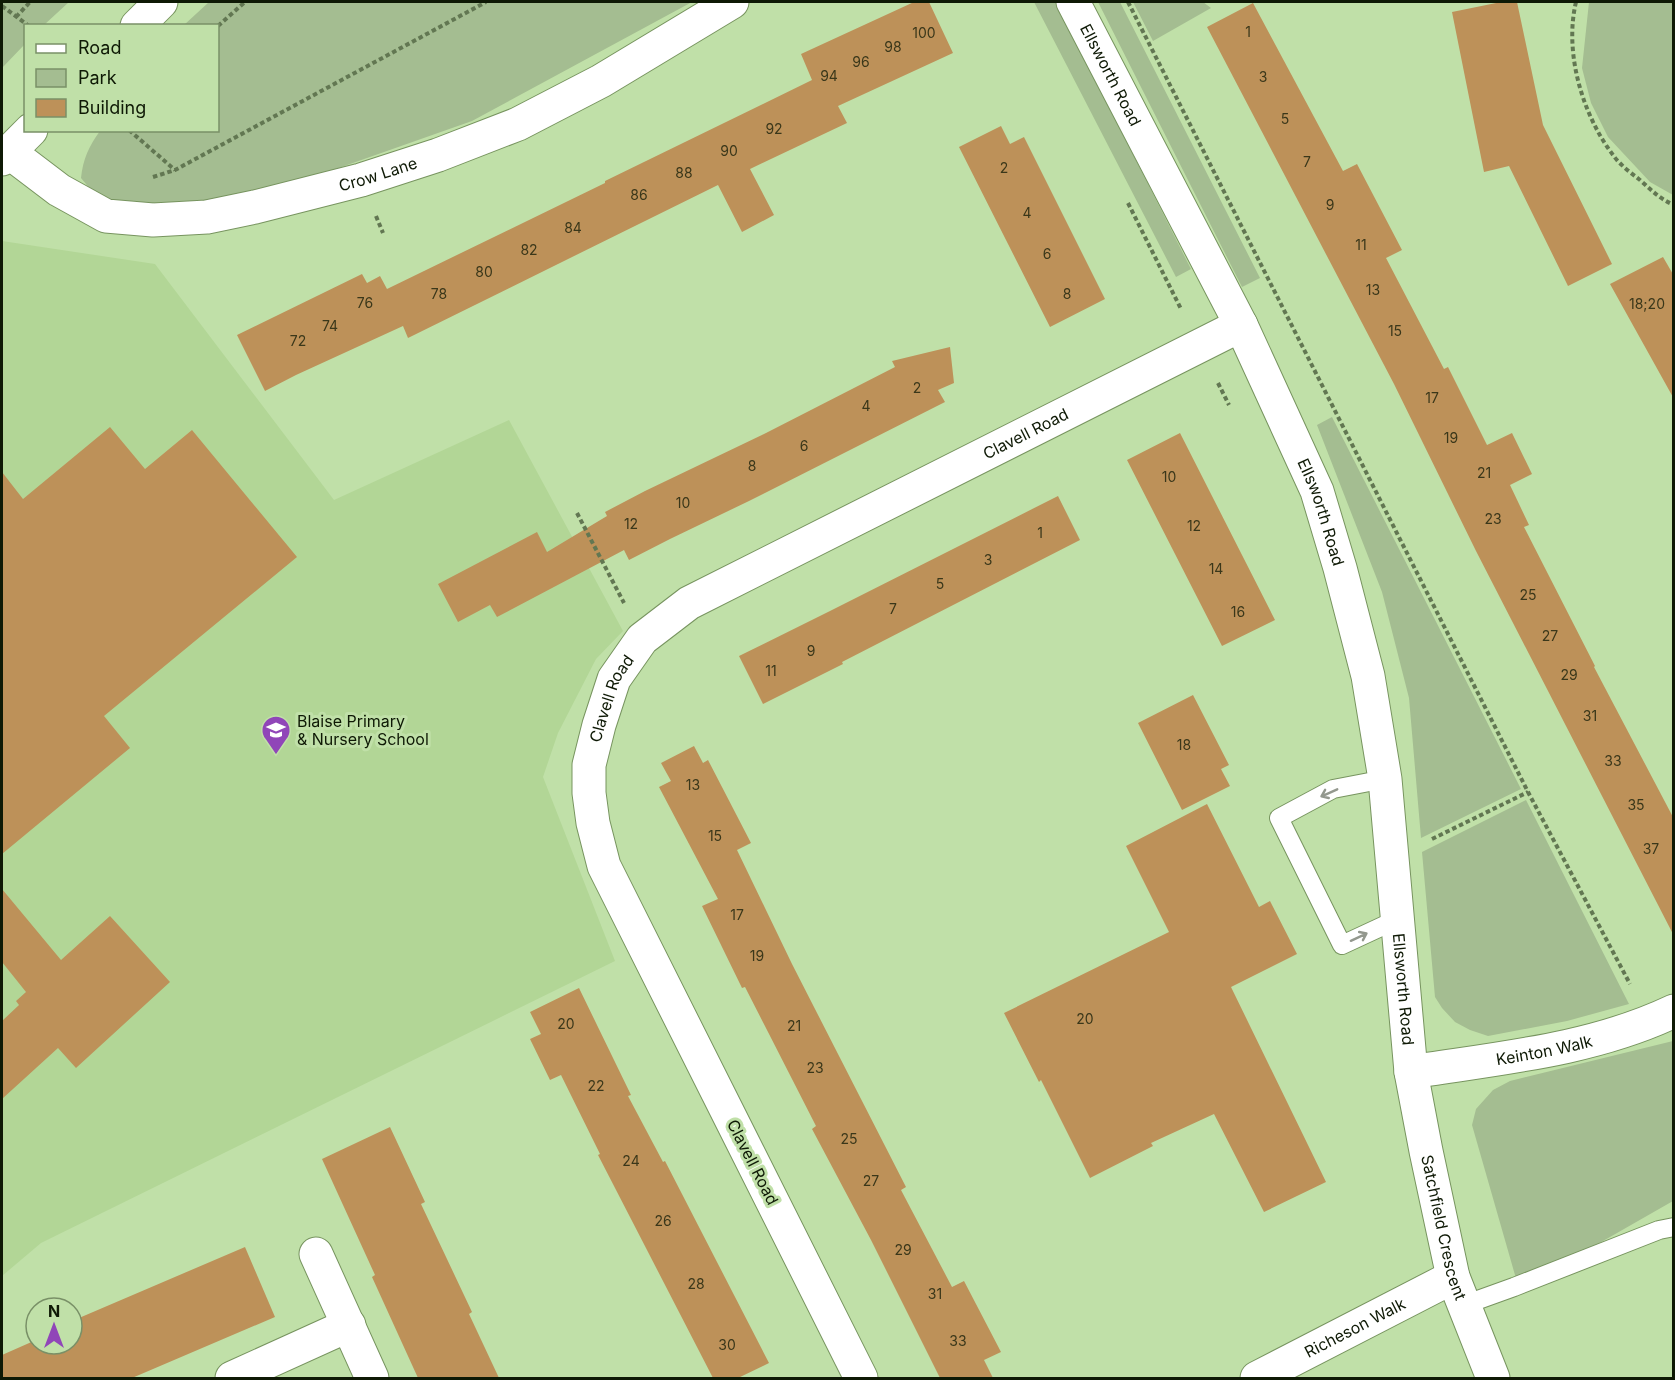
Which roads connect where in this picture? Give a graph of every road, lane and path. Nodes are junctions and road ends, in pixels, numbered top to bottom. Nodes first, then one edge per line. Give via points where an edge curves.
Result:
1 (30, 2) edge
2 (161, 2) edge
3 (244, 2) edge
4 (486, 2) edge
5 (732, 2) edge
6 (1073, 2) edge
7 (1128, 2) edge
8 (1576, 2) edge
9 (2, 6) edge
10 (16, 17) junction
11 (26, 24) edge
12 (139, 24) edge
13 (219, 25) edge
14 (131, 132) edge
15 (14, 147) edge
16 (175, 170) junction
17 (146, 179) dead end
18 (1674, 205) edge
19 (1241, 325) junction
20 (577, 513) dead end
21 (642, 639) junction
22 (1385, 779) junction
23 (1528, 792) junction
24 (1393, 858) junction
25 (1398, 919) junction
26 (1662, 1017) edge
27 (1411, 1072) junction
28 (1674, 1227) edge
29 (316, 1254) dead end
30 (1458, 1291) junction
31 (349, 1325) junction
32 (232, 1378) edge
33 (372, 1378) edge
34 (861, 1378) edge
35 (1257, 1378) edge
36 (1493, 1378) edge

1 - 10 path
2 - 12 street
3 - 13 path
4 - 16 path
5 - 15 street, Crow Lane via 601,81 518,124 361,180 207,217 153,220 106,216 59,190
6 - 19 street, Ellsworth Road
7 - 23 path
8 - 18 path via 1574,61 1588,113 1613,157 1662,200
9 - 10 path
10 - 11 path
14 - 16 path
16 - 17 path
19 - 21 street, Clavell Road via 689,603
19 - 22 street, Ellsworth Road via 1317,491 1368,676
20 - 21 path
21 - 34 street, Clavell Road via 614,679 589,765 589,793 604,866
22 - 24 street, Ellsworth Road
22 -> 25 lane via 1333,789 1279,818 1342,945
23 - 24 path
23 - 26 path
24 - 25 street, Ellsworth Road
25 - 27 street, Ellsworth Road
26 - 27 street, Keinton Walk via 1573,1046
27 - 30 street, Satchfield Crescent
28 - 30 lane via 1515,1287
29 - 31 street
30 - 35 street, Richeson Walk
30 - 36 street, Satchfield Crescent
31 - 32 street
31 - 33 street

